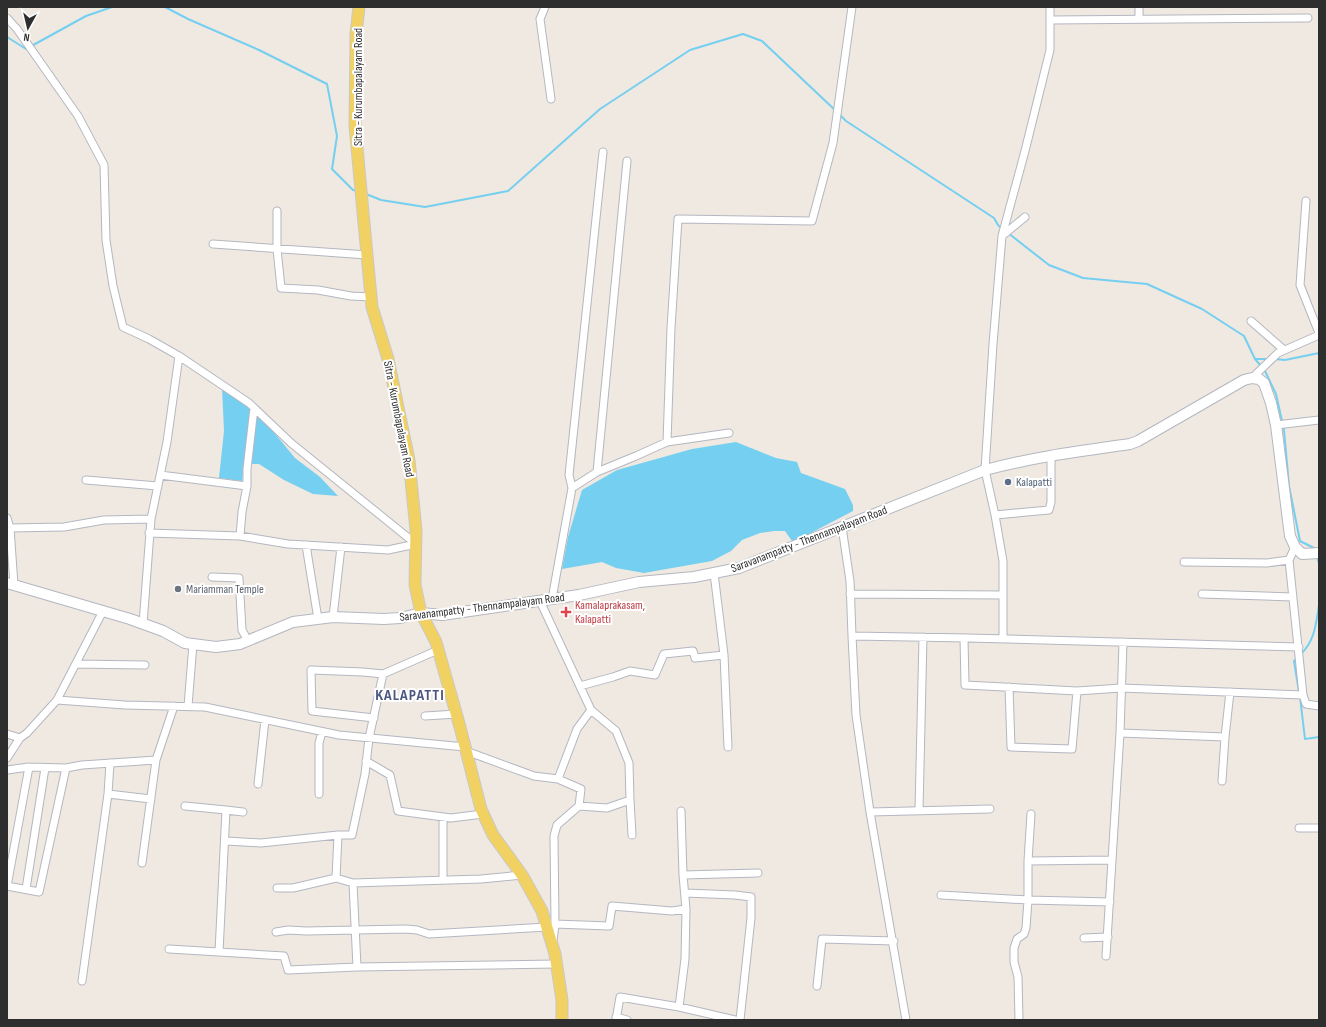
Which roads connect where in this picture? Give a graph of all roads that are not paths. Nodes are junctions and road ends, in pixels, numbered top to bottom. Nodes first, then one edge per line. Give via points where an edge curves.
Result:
1 (359, 7) edge
2 (547, 7) edge
3 (852, 7) edge
4 (1050, 7) edge
5 (1139, 7) edge
6 (7, 18) edge
7 (1308, 18) dead end
8 (1139, 19) junction
9 (1050, 20) junction
10 (551, 99) dead end
11 (603, 152) dead end
12 (627, 161) dead end
13 (1306, 201) dead end
14 (277, 212) dead end
15 (1025, 217) dead end
16 (1002, 236) junction
17 (213, 244) dead end
18 (277, 249) junction
19 (367, 255) junction
20 (371, 297) junction
21 (1251, 321) dead end
22 (1319, 334) edge
23 (1281, 351) junction
24 (180, 356) junction
25 (1255, 375) junction
26 (254, 408) junction
27 (1319, 420) edge
28 (1280, 425) junction
29 (728, 433) dead end
30 (667, 442) junction
31 (1051, 455) junction
32 (985, 470) junction
33 (596, 472) junction
34 (160, 475) junction
35 (86, 480) dead end
36 (158, 486) junction
37 (247, 486) junction
38 (572, 488) junction
39 (996, 515) junction
40 (7, 518) edge
41 (151, 519) junction
42 (842, 527) junction
43 (10, 528) junction
44 (149, 533) junction
45 (240, 536) junction
46 (416, 544) junction
47 (306, 545) junction
48 (341, 547) junction
49 (1296, 547) junction
50 (1316, 554) edge
51 (1289, 560) junction
52 (1184, 562) dead end
53 (714, 573) junction
54 (212, 577) dead end
55 (10, 584) edge
56 (850, 594) junction
57 (1202, 594) dead end
58 (1003, 595) junction
59 (1292, 597) junction
60 (552, 599) junction
61 (540, 601) junction
62 (103, 611) junction
63 (422, 613) junction
64 (333, 618) junction
65 (318, 619) junction
66 (143, 624) junction
67 (852, 636) junction
68 (923, 637) junction
69 (964, 638) junction
70 (1003, 639) junction
71 (248, 641) junction
72 (1123, 642) junction
73 (193, 644) junction
74 (438, 650) junction
75 (1299, 653) junction
76 (724, 655) junction
77 (76, 664) junction
78 (145, 665) dead end
79 (384, 674) junction
80 (580, 686) junction
81 (1009, 687) junction
82 (1121, 688) junction
83 (1077, 691) junction
84 (1230, 692) junction
85 (1301, 695) junction
86 (57, 700) junction
87 (174, 706) junction
88 (188, 706) junction
89 (1319, 706) edge
90 (591, 710) junction
91 (457, 714) junction
92 (425, 716) dead end
93 (374, 718) junction
94 (265, 720) junction
95 (322, 732) junction
96 (1120, 733) junction
97 (7, 734) edge
98 (1225, 737) junction
99 (20, 738) junction
100 (369, 738) junction
101 (728, 747) dead end
102 (466, 749) junction
103 (7, 758) edge
104 (156, 760) junction
105 (366, 761) junction
106 (110, 763) junction
107 (29, 767) junction
108 (45, 768) junction
109 (66, 768) junction
110 (7, 770) edge
111 (558, 779) junction
112 (1222, 781) dead end
113 (258, 784) dead end
114 (108, 794) junction
115 (318, 794) dead end
116 (151, 799) junction
117 (630, 800) junction
118 (185, 806) dead end
119 (579, 806) junction
120 (990, 809) dead end
121 (226, 810) junction
122 (919, 810) junction
123 (681, 811) dead end
124 (243, 812) dead end
125 (870, 812) junction
126 (483, 814) junction
127 (1031, 814) dead end
128 (443, 817) junction
129 (1299, 828) dead end
130 (1319, 828) edge
131 (338, 835) junction
132 (632, 835) dead end
133 (226, 841) junction
134 (1112, 860) junction
135 (1028, 861) junction
136 (142, 863) dead end
137 (758, 872) dead end
138 (522, 875) junction
139 (683, 875) junction
140 (336, 878) junction
141 (443, 880) junction
142 (353, 883) junction
143 (7, 886) edge
144 (277, 888) dead end
145 (26, 890) junction
146 (685, 893) junction
147 (941, 895) dead end
148 (1028, 900) junction
149 (1110, 902) junction
150 (686, 908) junction
151 (551, 926) junction
152 (355, 930) junction
153 (276, 932) dead end
154 (1108, 937) junction
155 (1084, 938) dead end
156 (894, 941) junction
157 (169, 949) dead end
158 (219, 952) junction
159 (1106, 956) dead end
160 (556, 964) junction
161 (357, 968) junction
162 (82, 980) dead end
163 (817, 986) dead end
164 (679, 1006) junction
165 (616, 1018) edge
166 (562, 1020) edge
167 (627, 1020) edge
168 (735, 1020) edge
169 (740, 1020) edge
170 (906, 1020) edge
171 (1019, 1020) edge

1 - 19 main road, Sitra - Kurumbapalayam Road via 356,34 355,126
2 - 10 street via 540,19
3 - 30 street via 833,143 812,220 678,220
4 - 9 street
5 - 8 street
6 - 24 street via 78,116 104,165 106,240 123,327
7 - 8 street
8 - 9 street
9 - 16 street via 1050,50
11 - 38 street via 569,475
12 - 33 street
13 - 22 street via 1300,285
14 - 18 street
15 - 16 street
16 - 32 street
17 - 18 street
18 - 19 street
18 - 20 street via 281,288
19 - 20 main road, Sitra - Kurumbapalayam Road
20 - 46 main road, Sitra - Kurumbapalayam Road via 388,359 409,460
21 - 23 street
22 - 23 street
23 - 25 street
24 - 26 street
24 - 34 street
25 - 28 main road via 1264,383
25 - 31 main road, Saravanampatty - Thennampalayam Road via 1138,441
26 - 37 street
26 - 46 street via 291,443
27 - 28 street
28 - 49 main road via 1290,536
29 - 30 street
30 - 33 street
31 - 32 main road, Saravanampatty - Thennampalayam Road
31 - 39 street via 1052,502 1049,510
32 - 39 street
32 - 42 main road, Saravanampatty - Thennampalayam Road
33 - 38 street
34 - 36 street
34 - 37 street
35 - 36 street
36 - 41 street
37 - 45 street
38 - 60 street
39 - 58 street via 1003,561
40 - 43 street
41 - 43 street
41 - 44 street
42 - 53 main road, Saravanampatty - Thennampalayam Road via 739,568
42 - 56 street
43 - 55 street
44 - 45 street
44 - 66 street
45 - 47 street
46 - 48 street via 388,550
46 - 63 main road, Sitra - Kurumbapalayam Road via 415,585
47 - 48 street
47 - 65 street
48 - 64 street
49 - 50 main road via 1302,554
49 - 51 street
51 - 52 street via 1267,563
51 - 59 street
53 - 60 main road, Saravanampatty - Thennampalayam Road via 640,582
53 - 76 street
54 - 71 street via 239,578 242,630
55 - 62 main road, Saravanampatty - Thennampalayam Road
56 - 58 street
56 - 67 street
57 - 59 street
58 - 70 street
59 - 75 street
60 - 61 main road, Saravanampatty - Thennampalayam Road
61 - 63 main road, Saravanampatty - Thennampalayam Road via 442,615
61 - 80 street
62 - 66 main road, Saravanampatty - Thennampalayam Road
62 - 77 street
63 - 64 main road, Saravanampatty - Thennampalayam Road via 384,620
63 - 74 main road, Sitra - Kurumbapalayam Road
64 - 65 main road, Saravanampatty - Thennampalayam Road
65 - 71 main road, Saravanampatty - Thennampalayam Road via 293,622
66 - 73 main road, Saravanampatty - Thennampalayam Road via 185,643
67 - 68 street
67 - 125 street via 856,715
68 - 69 street
68 - 122 street
69 - 70 street
69 - 81 street via 965,685
70 - 72 street
71 - 73 main road, Saravanampatty - Thennampalayam Road via 216,647
72 - 75 street
72 - 82 street
73 - 88 street
74 - 79 street
74 - 91 main road, Sitra - Kurumbapalayam Road
75 - 85 street
76 - 80 street via 695,658 693,651 664,654 655,675 630,671
76 - 101 street
77 - 78 street
77 - 86 street
79 - 93 street
79 - 93 street via 311,670 312,711
80 - 90 street
81 - 83 street
81 - 83 street via 1010,747 1072,750
82 - 83 street
82 - 84 street
82 - 96 street
84 - 85 street
84 - 98 street
85 - 89 street via 1306,704
86 - 87 street
86 - 99 street
87 - 88 street
87 - 104 street
88 - 94 street via 205,707
90 - 111 street via 577,729
90 - 117 street via 616,730 629,763
91 - 92 street
91 - 102 main road, Sitra - Kurumbapalayam Road
93 - 100 street
94 - 95 street
94 - 113 street
95 - 100 street
95 - 115 street via 319,743
96 - 98 street
96 - 134 street
97 - 99 street
98 - 112 street
99 - 103 street
100 - 102 street
100 - 105 street
102 - 111 street via 534,776
102 - 126 main road, Sitra - Kurumbapalayam Road
104 - 106 street
104 - 116 street
105 - 128 street via 390,775 398,811
105 - 131 street via 352,835
106 - 109 street
106 - 114 street
107 - 108 street
107 - 110 street
107 - 143 street
108 - 109 street
108 - 145 street
109 - 145 street via 39,892
111 - 119 street via 581,789
114 - 116 street
114 - 162 street
116 - 136 street
117 - 119 street via 607,808
117 - 132 street
118 - 121 street
119 - 151 street via 557,825 554,836
120 - 122 street
121 - 124 street
121 - 133 street
122 - 125 street
123 - 139 street
125 - 156 street
126 - 128 street
126 - 138 main road, Sitra - Kurumbapalayam Road via 493,834
127 - 135 street
128 - 141 street
129 - 130 street
131 - 133 street via 261,843
131 - 140 street
133 - 158 street
134 - 135 street
134 - 149 street
135 - 148 street
137 - 139 street
138 - 141 street
138 - 151 main road, Sitra - Kurumbapalayam Road
139 - 146 street
140 - 142 street
140 - 144 street via 293,888
141 - 142 street
142 - 152 street
143 - 145 street
146 - 150 street
146 - 169 street via 735,894 751,897
147 - 148 street
148 - 149 street
148 - 171 street via 1024,934 1014,948
149 - 154 street
150 - 151 street via 672,911 612,906 609,926
150 - 164 street via 685,959
151 - 152 street via 429,934 406,929
151 - 160 main road, Sitra - Kurumbapalayam Road
152 - 153 street
152 - 161 street
154 - 155 street
154 - 159 street
156 - 163 street via 822,939
156 - 170 street
157 - 158 street
158 - 161 street via 284,956 288,970
160 - 161 street
160 - 166 main road, Sitra - Kurumbapalayam Road via 562,1000
164 - 165 street via 620,997
164 - 168 street
165 - 167 street

